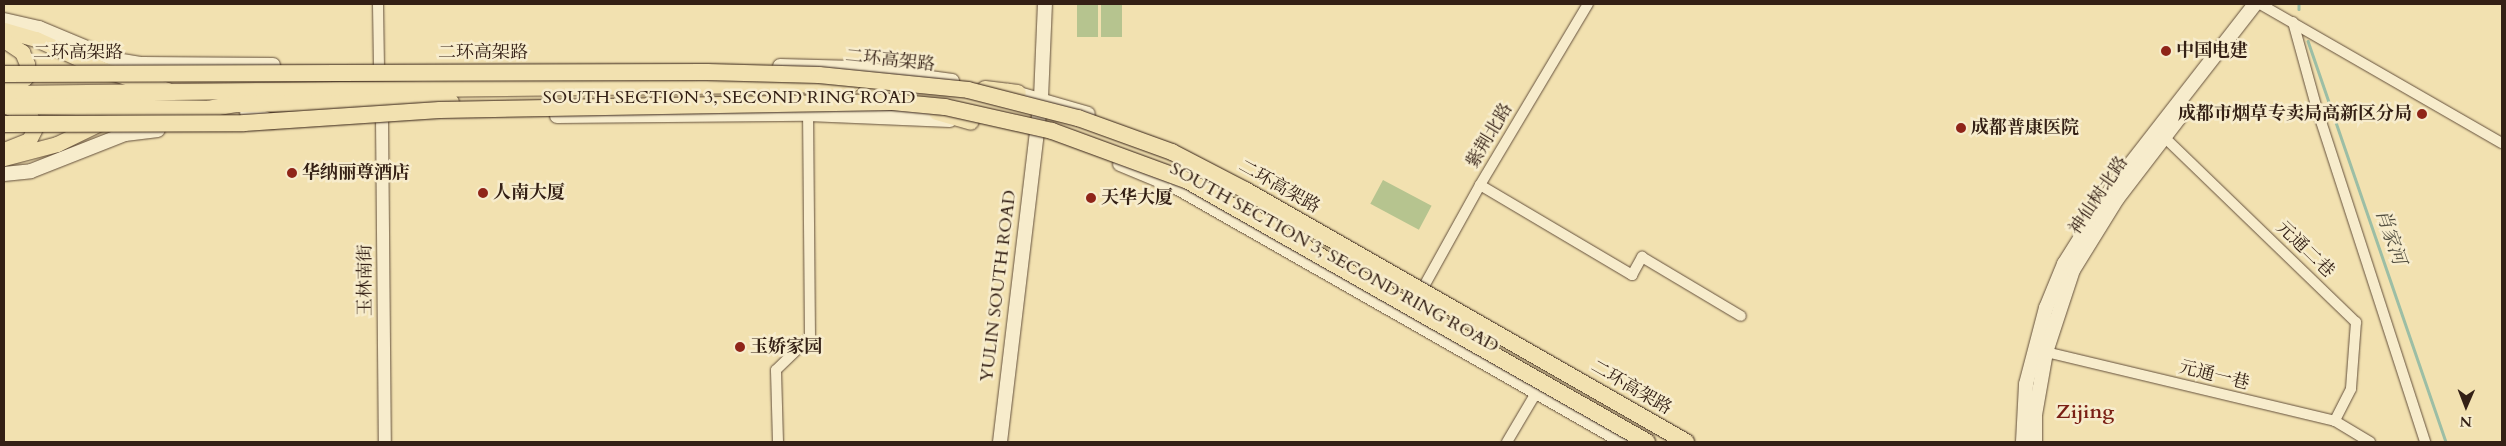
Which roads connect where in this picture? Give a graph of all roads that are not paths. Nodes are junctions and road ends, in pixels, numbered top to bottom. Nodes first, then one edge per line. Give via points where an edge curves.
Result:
1 (378, 4) edge
2 (1045, 4) edge
3 (1588, 4) edge
4 (2261, 4) edge
5 (4, 20) edge
6 (2293, 22) junction
7 (4, 30) edge
8 (4, 40) edge
9 (94, 52) junction
10 (323, 66) junction
11 (378, 66) junction
12 (520, 68) junction
13 (104, 70) junction
14 (4, 74) edge
15 (581, 80) junction
16 (278, 82) junction
17 (907, 83) junction
18 (182, 92) junction
19 (1018, 93) junction
20 (427, 96) junction
21 (1041, 98) junction
22 (4, 99) edge
23 (892, 102) junction
24 (135, 108) junction
25 (208, 109) junction
26 (247, 112) junction
27 (808, 114) junction
28 (382, 117) junction
29 (971, 122) junction
30 (4, 124) edge
31 (285, 125) junction
32 (1037, 134) junction
33 (2161, 134) junction
34 (2502, 143) edge
35 (4, 150) edge
36 (4, 158) edge
37 (4, 174) edge
38 (1480, 185) junction
39 (1423, 288) junction
40 (1741, 316) dead end
41 (2046, 352) junction
42 (1536, 393) junction
43 (2335, 421) junction
44 (385, 442) edge
45 (778, 442) edge
46 (1000, 442) edge
47 (1507, 442) edge
48 (1624, 442) edge
49 (1647, 442) edge
50 (1686, 442) edge
51 (2023, 442) edge
52 (2035, 442) edge
53 (2370, 442) edge
54 (2425, 442) edge

1 - 11 street
2 - 21 main road, YULIN SOUTH ROAD
3 - 38 street, 紫荆北路
4 - 6 street
4 - 33 main road, 神仙树北路
5 - 9 main road, SOUTH SECTION 3, SECOND RING ROAD via 30,25
6 - 34 street
6 - 54 street via 2317,109
7 - 13 main road via 36,38
8 - 22 main road via 22,52 27,64 26,78
9 - 10 main road, SOUTH SECTION 3, SECOND RING ROAD via 142,64
9 - 13 main road
10 - 11 main road, SOUTH SECTION 3, SECOND RING ROAD
10 - 16 main road
11 - 12 main road, SOUTH SECTION 3, SECOND RING ROAD
12 - 15 main road
12 - 19 main road, SOUTH SECTION 3, SECOND RING ROAD via 845,68
13 - 18 main road
14 - 17 highway, 二环高架路, bridge via 707,72 819,75
15 - 16 highway
15 - 19 highway via 817,80 936,84
16 - 18 highway via 225,82
17 - 20 highway, bridge
17 - 50 highway, 二环高架路, bridge via 968,90 1019,101 1078,118 1172,152 1245,190
18 - 20 highway
18 - 22 highway
19 - 21 main road, SOUTH SECTION 3, SECOND RING ROAD
20 - 23 highway, bridge via 780,96
20 - 25 highway via 237,104
21 - 32 main road, YULIN SOUTH ROAD
21 - 39 main road, SOUTH SECTION 3, SECOND RING ROAD via 1114,124 1201,161
22 - 24 highway
22 - 35 main road via 35,125 29,140
23 - 30 highway, bridge via 440,110 244,123
23 - 49 highway, bridge via 945,107 1052,131 1188,181
24 - 25 highway
24 - 36 main road via 37,151
25 - 26 highway
26 - 29 highway via 765,102 892,106 938,112
26 - 31 main road
27 - 28 main road, SOUTH SECTION 3, SECOND RING ROAD
27 - 29 main road, SOUTH SECTION 3, SECOND RING ROAD
27 - 45 street via 810,337 776,370
28 - 31 main road, SOUTH SECTION 3, SECOND RING ROAD
28 - 44 street, 玉林南街
29 - 32 main road, SOUTH SECTION 3, SECOND RING ROAD
31 - 37 main road, SOUTH SECTION 3, SECOND RING ROAD via 150,130 126,134 31,171
32 - 42 main road, SOUTH SECTION 3, SECOND RING ROAD via 1178,188
32 - 46 main road, YULIN SOUTH ROAD
33 - 41 main road, 神仙树北路 via 2073,270
33 - 43 street, 元通二巷 via 2356,322 2351,389
33 - 51 main road via 2111,189 2064,264 2046,308 2026,384
38 - 39 street, 紫荆北路
38 - 40 street via 1632,275 1642,257
39 - 50 main road, SOUTH SECTION 3, SECOND RING ROAD
41 - 43 street, 元通一巷
41 - 52 main road, 神仙树北路 via 2035,415
42 - 47 street
42 - 48 main road, SOUTH SECTION 3, SECOND RING ROAD
43 - 53 street, 元通一巷

